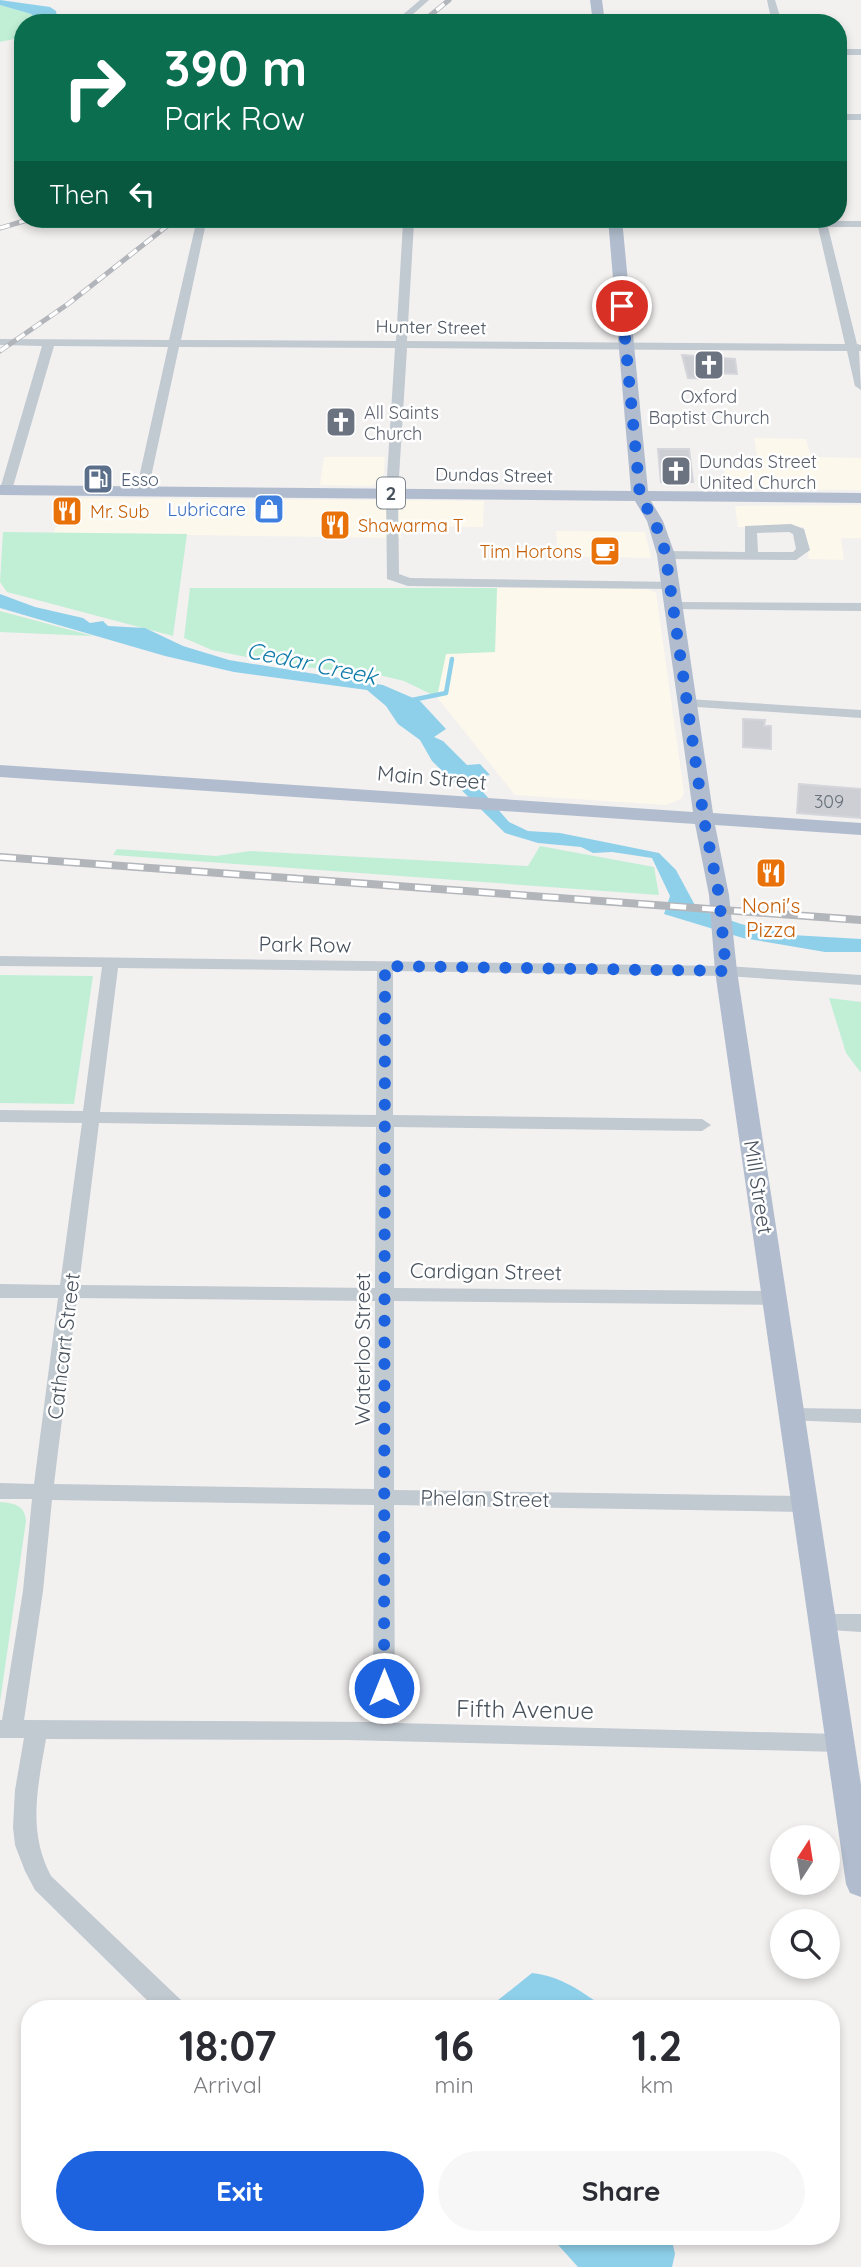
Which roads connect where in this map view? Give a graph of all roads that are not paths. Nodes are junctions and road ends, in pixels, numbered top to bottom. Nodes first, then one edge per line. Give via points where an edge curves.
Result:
1 (424, 1) edge
2 (408, 14) edge
3 (202, 228) edge
4 (408, 228) edge
5 (616, 228) edge
6 (824, 228) edge
7 (0, 342) edge
8 (20, 342) junction
9 (49, 342) junction
10 (175, 342) junction
11 (401, 344) junction
12 (625, 346) junction
13 (856, 348) edge
14 (0, 356) edge
15 (861, 386) edge
16 (142, 491) junction
17 (2, 492) edge
18 (392, 493) junction
19 (640, 496) junction
20 (861, 498) edge
21 (666, 555) junction
22 (752, 555) dead end
23 (671, 585) junction
24 (674, 606) junction
25 (861, 607) edge
26 (687, 702) junction
27 (861, 714) edge
28 (0, 771) edge
29 (704, 820) junction
30 (861, 830) edge
31 (0, 961) edge
32 (111, 962) junction
33 (385, 966) junction
34 (726, 971) junction
35 (861, 980) edge
36 (0, 1116) edge
37 (92, 1117) junction
38 (385, 1121) junction
39 (702, 1125) dead end
40 (0, 1290) edge
41 (69, 1291) junction
42 (384, 1293) junction
43 (776, 1298) junction
44 (792, 1415) junction
45 (861, 1416) edge
46 (0, 1491) edge
47 (43, 1492) junction
48 (386, 1496) junction
49 (803, 1504) junction
50 (822, 1623) junction
51 (861, 1623) edge
52 (6, 1729) edge
53 (36, 1730) junction
54 (384, 1732) junction
55 (839, 1743) junction
56 (861, 1878) edge
57 (164, 2000) edge

1 - 2 street
3 - 10 street
4 - 11 street
5 - 12 main road
6 - 13 street
7 - 8 street, Hunter Street
8 - 9 street, Hunter Street
8 - 14 street
9 - 10 street, Hunter Street
9 - 17 street
10 - 11 street, Hunter Street
10 - 16 street
11 - 12 street, Hunter Street
11 - 18 street
12 - 13 street, Hunter Street
12 - 19 main road
13 - 15 street
16 - 17 main road, Dundas Street / 2
16 - 18 main road, Dundas Street / 2
18 - 19 main road, Dundas Street / 2
18 - 23 street via 390,572 402,582
19 - 20 main road, Dundas Street / 2
19 - 21 main road, Mill Street
21 - 22 street
21 - 23 main road, Mill Street
23 - 24 main road, Mill Street
24 - 25 street
24 - 26 main road, Mill Street
26 - 27 street
26 - 29 main road, Mill Street
28 - 29 main road, Main Street
29 - 30 main road, Main Street
29 - 34 main road, Mill Street
31 - 32 street, Park Row
32 - 33 street, Park Row
32 - 37 street, Cathcart Street
33 - 34 street, Park Row
33 - 38 street, Waterloo Street
34 - 35 street, Park Row
34 - 43 main road, Mill Street
36 - 37 street
37 - 38 street
37 - 41 street, Cathcart Street
38 - 39 street
38 - 42 street, Waterloo Street
40 - 41 street, Cardigan Street
41 - 42 street, Cardigan Street
41 - 47 street, Cathcart Street
42 - 43 street, Cardigan Street
42 - 48 street, Waterloo Street
43 - 44 main road, Mill Street
44 - 45 street
44 - 49 main road, Mill Street
46 - 47 street, Phelan Street
47 - 48 street, Phelan Street
47 - 52 street, Cathcart Street via 33,1591
48 - 49 street, Phelan Street
48 - 54 street, Waterloo Street
49 - 50 main road, Mill Street
50 - 51 street
50 - 55 main road, Mill Street
52 - 53 street, Fifth Avenue
53 - 54 street, Fifth Avenue
53 - 57 street via 23,1818 29,1862 43,1883
54 - 55 street, Fifth Avenue
55 - 56 main road, Mill Street

